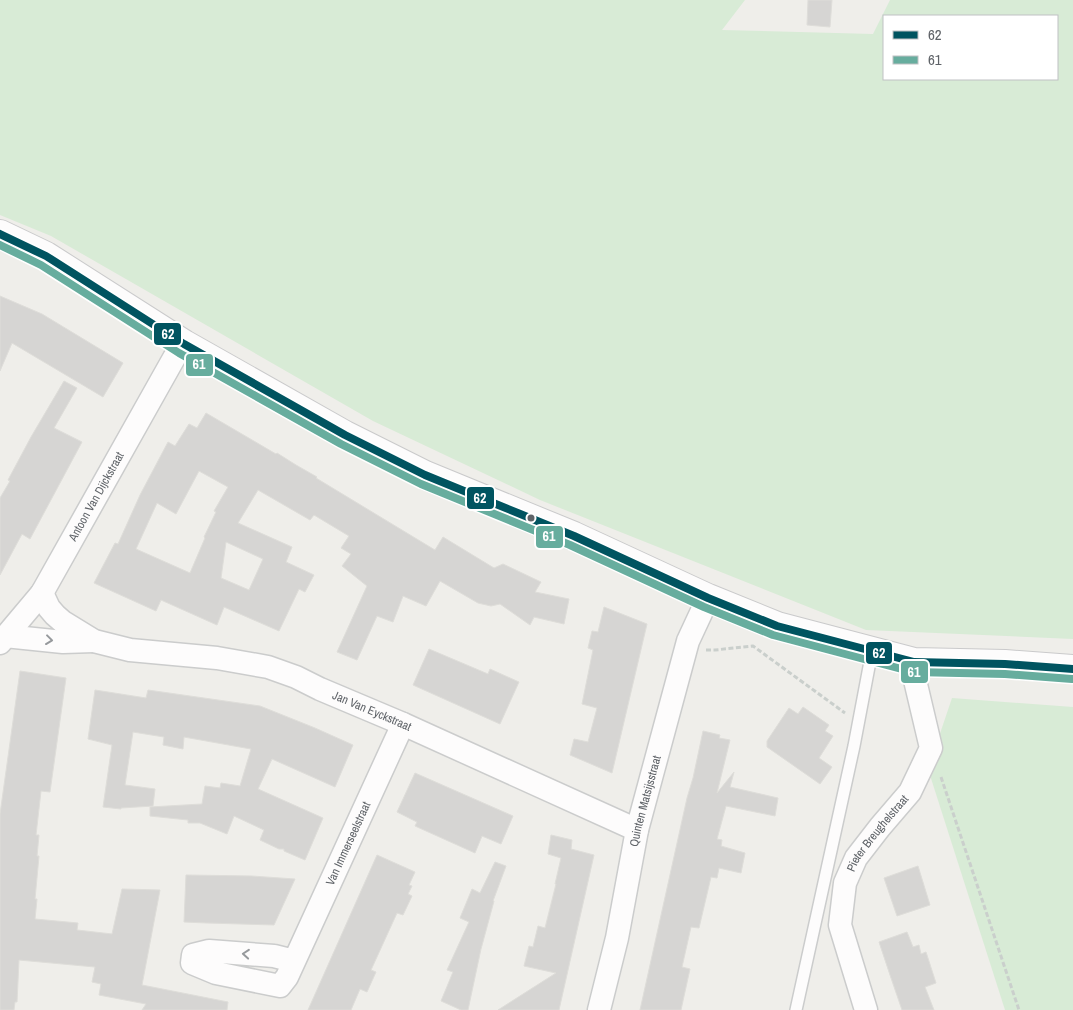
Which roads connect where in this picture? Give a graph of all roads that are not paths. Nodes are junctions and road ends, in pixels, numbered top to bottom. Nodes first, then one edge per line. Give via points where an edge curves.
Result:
1 (0, 234) edge
2 (184, 344) junction
3 (42, 593) junction
4 (708, 598) junction
5 (2, 639) edge
6 (94, 640) junction
7 (872, 651) junction
8 (914, 662) junction
9 (1073, 669) edge
10 (403, 724) junction
11 (637, 830) junction
12 (294, 961) dead end
13 (599, 1010) edge
14 (796, 1010) edge
15 (866, 1010) edge

1 - 2 street via 46,256
2 - 3 street, Antoon Van Dijckstraat
2 - 4 street via 345,435 425,475 574,536
3 - 5 street, Antoon Van Dijckstraat
3 - 6 street, Jan Van Eyckstraat via 59,619
4 - 7 street via 778,626
4 - 11 street, Quinten Matsijsstraat via 688,641
5 -> 6 street, Jan Van Eyckstraat
6 - 10 street, Jan Van Eyckstraat via 130,650 217,658 268,667
7 - 8 street
7 - 14 lane
8 - 9 street
8 - 15 street, Pieter Breughelstraat via 914,676 931,748 910,792 856,858 844,883 840,925
10 - 11 street, Jan Van Eyckstraat
10 - 12 street, Van Immerseelstraat
11 - 13 street, Quinten Matsijsstraat via 617,938

